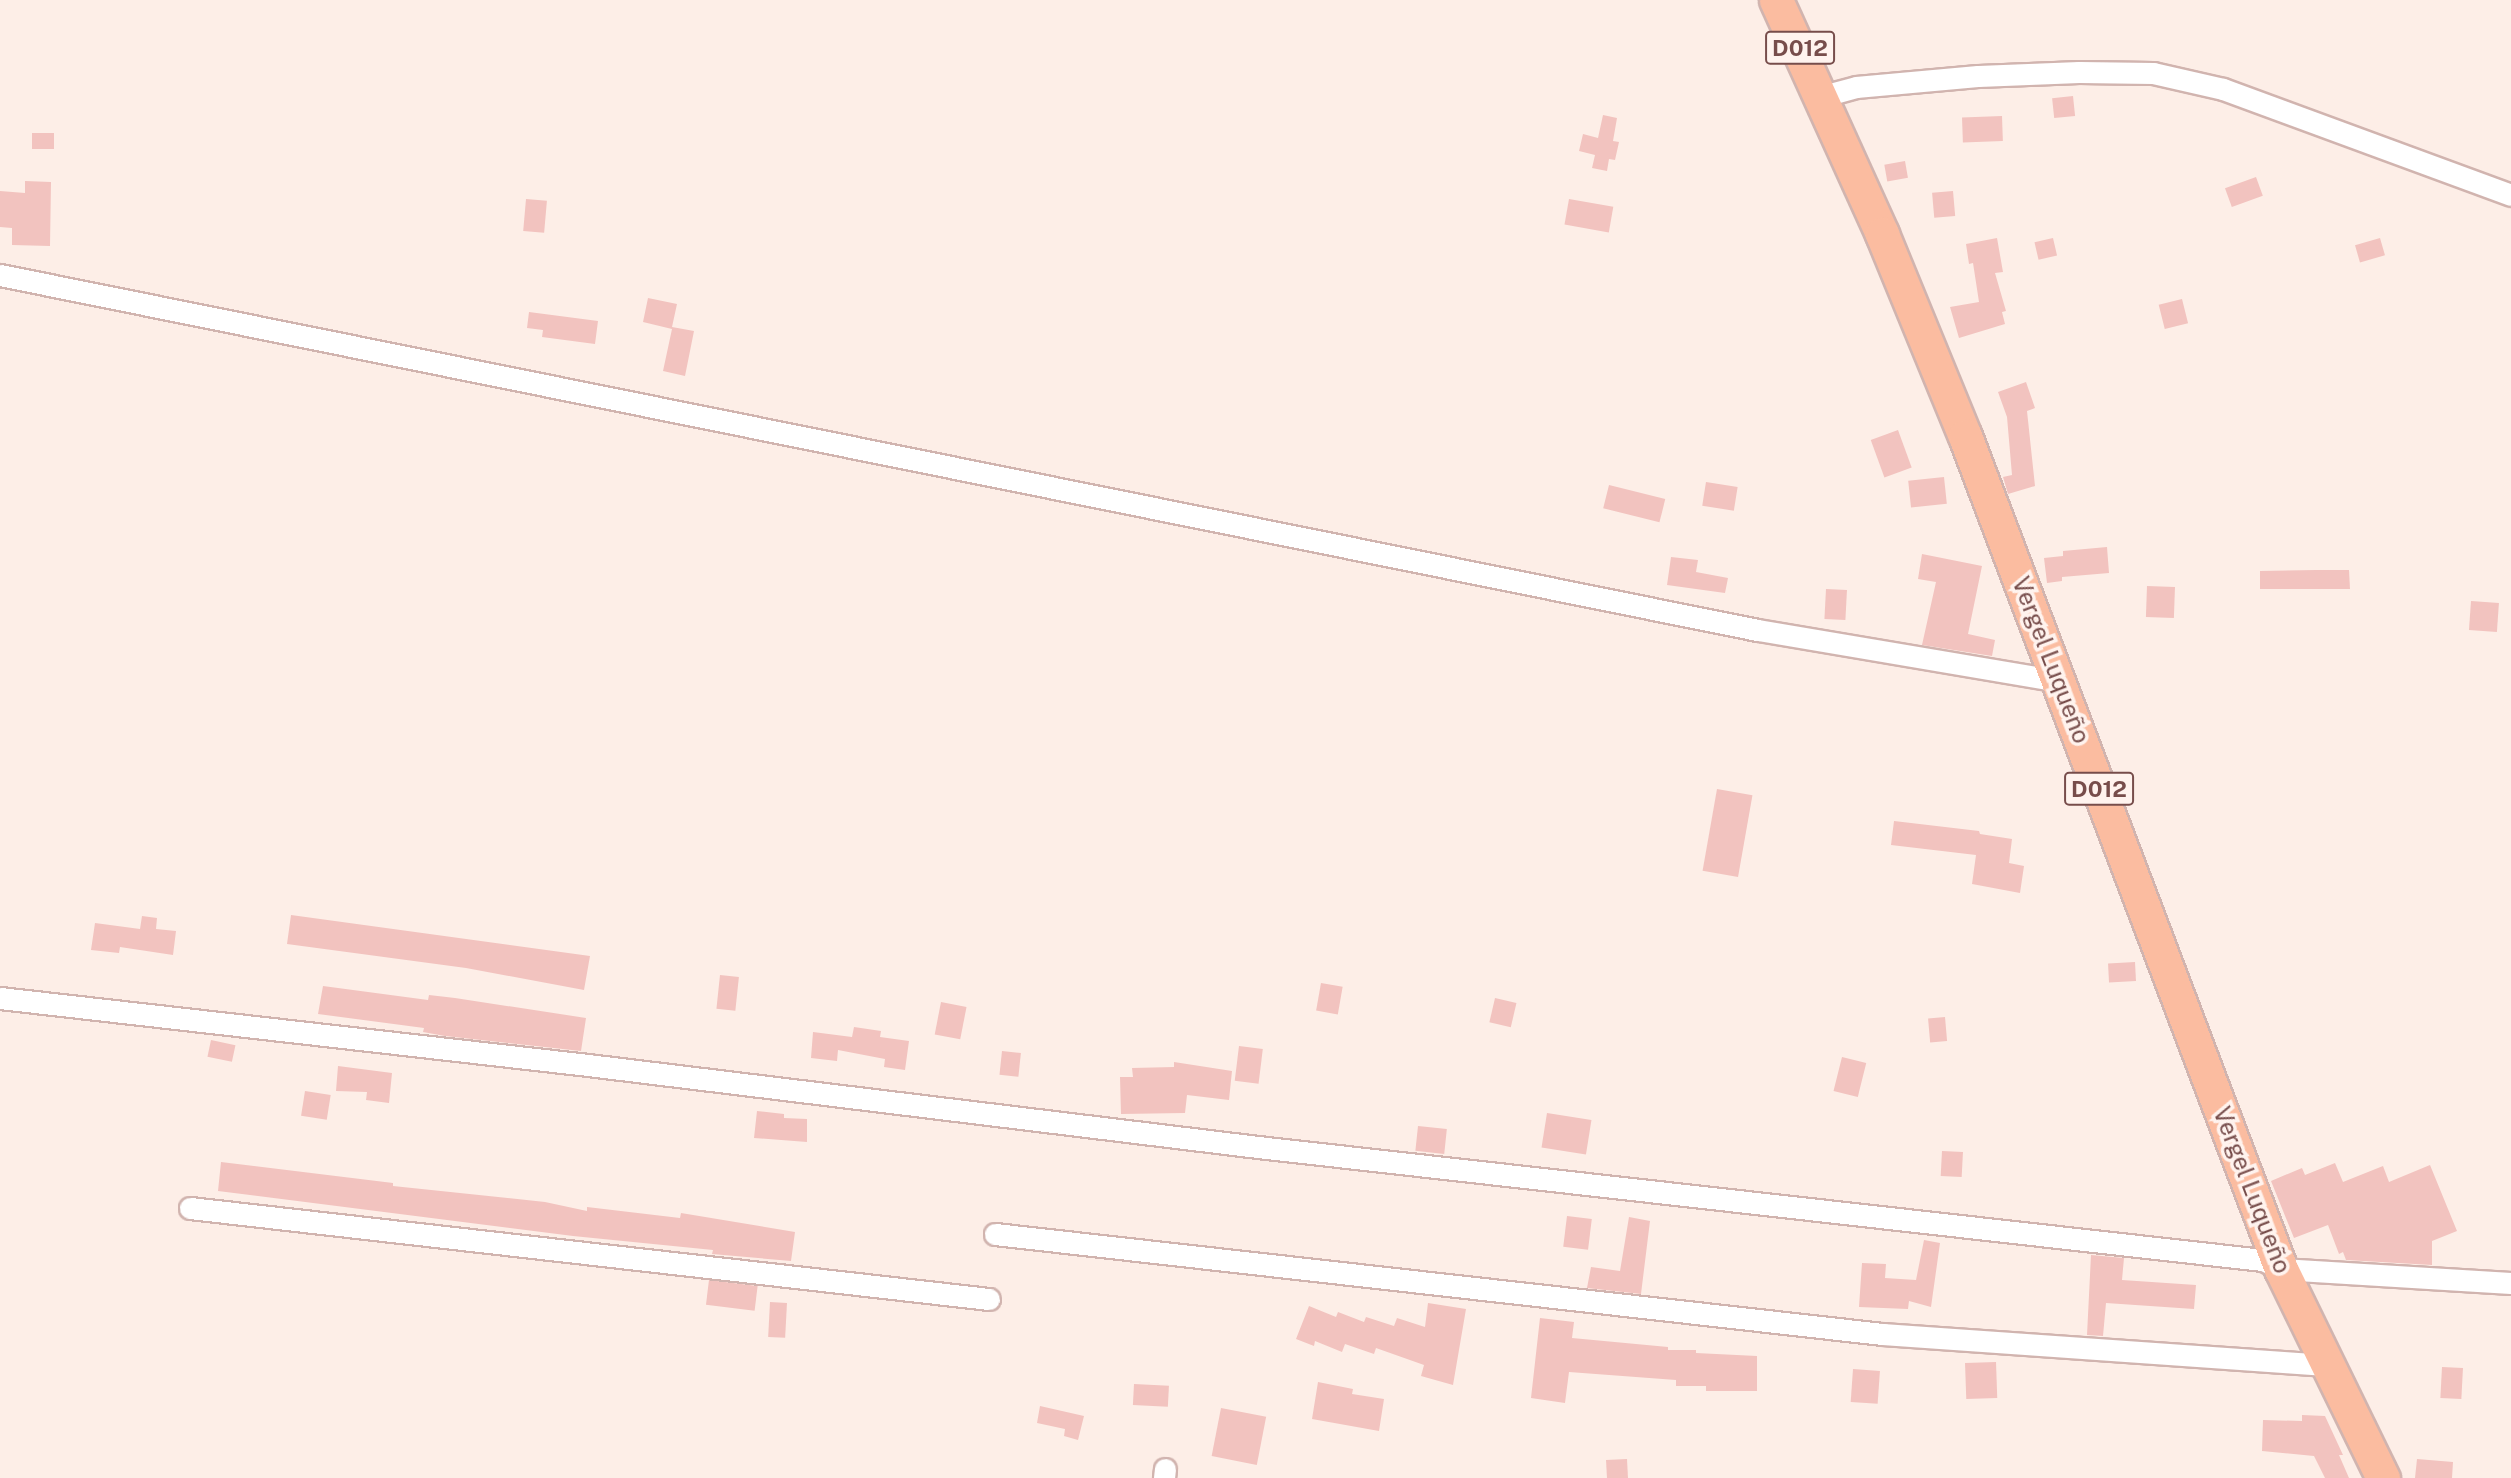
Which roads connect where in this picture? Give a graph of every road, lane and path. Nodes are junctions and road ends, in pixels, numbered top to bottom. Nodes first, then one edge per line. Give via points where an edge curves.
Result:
1 (1776, 0) edge
2 (1822, 96) junction
3 (2511, 195) edge
4 (0, 275) edge
5 (2059, 681) junction
6 (0, 998) edge
7 (190, 1208) dead end
8 (995, 1234) dead end
9 (2281, 1269) junction
10 (2511, 1283) edge
11 (989, 1298) dead end
12 (2330, 1365) junction
13 (2383, 1478) edge

1 - 2 main road, Vergel Luqueño / D012
2 - 3 street via 1856,87 1978,76 2153,73 2234,93
2 - 5 main road, Vergel Luqueño / D012 via 1965,436
4 - 5 street via 1758,630
5 - 9 main road, Vergel Luqueño / D012
6 - 9 street via 2263,1260
7 - 11 street
8 - 12 street via 1882,1334
9 - 10 street
9 - 12 main road, Vergel Luqueño / D012
12 - 13 main road, Vergel Luqueño / D012

